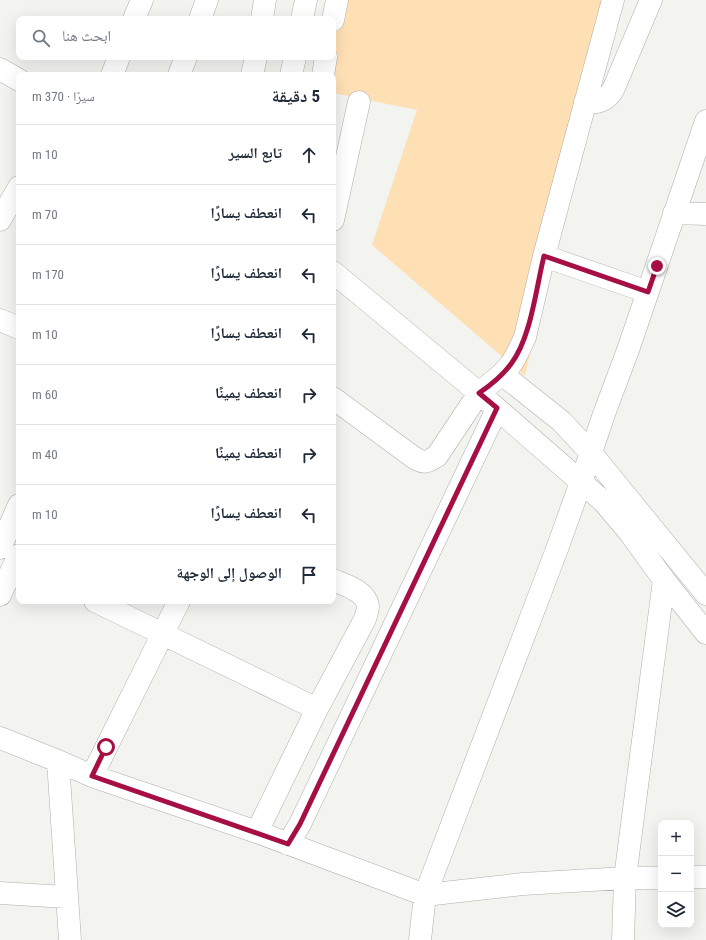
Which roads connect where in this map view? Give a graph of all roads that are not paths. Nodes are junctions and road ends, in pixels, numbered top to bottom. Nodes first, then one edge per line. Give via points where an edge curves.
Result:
1 (142, 0) edge
2 (207, 0) edge
3 (265, 0) edge
4 (306, 0) edge
5 (336, 0) edge
6 (613, 0) edge
7 (651, 0) edge
8 (135, 16) edge
9 (201, 16) edge
10 (262, 16) edge
11 (303, 16) edge
12 (334, 16) edge
13 (118, 60) edge
14 (185, 60) edge
15 (255, 60) edge
16 (294, 60) edge
17 (326, 60) edge
18 (0, 69) edge
19 (113, 72) edge
20 (180, 72) edge
21 (253, 72) edge
22 (292, 72) edge
23 (324, 72) edge
24 (16, 78) edge
25 (359, 102) dead end
26 (585, 102) junction
27 (706, 121) edge
28 (702, 146) edge
29 (16, 192) edge
30 (336, 206) edge
31 (674, 213) junction
32 (706, 214) edge
33 (0, 220) edge
34 (544, 256) junction
35 (336, 274) edge
36 (648, 292) junction
37 (0, 320) edge
38 (16, 327) edge
39 (502, 374) junction
40 (479, 393) junction
41 (336, 400) edge
42 (497, 408) junction
43 (591, 453) junction
44 (581, 482) junction
45 (16, 531) edge
46 (13, 557) edge
47 (664, 580) junction
48 (336, 581) edge
49 (706, 594) edge
50 (0, 595) edge
51 (101, 604) edge
52 (178, 604) edge
53 (706, 633) edge
54 (164, 634) junction
55 (317, 709) junction
56 (0, 738) edge
57 (58, 761) junction
58 (92, 776) junction
59 (257, 832) junction
60 (288, 844) junction
61 (694, 877) edge
62 (706, 877) edge
63 (626, 878) junction
64 (658, 878) edge
65 (0, 893) edge
66 (425, 895) junction
67 (66, 897) junction
68 (70, 940) edge
69 (420, 940) edge
70 (623, 940) edge

1 - 8 street
2 - 9 street
3 - 10 street
4 - 11 street
5 - 12 street
6 - 26 street
7 - 26 street via 613,90 604,100
13 - 19 street
14 - 20 street
15 - 21 street
16 - 22 street
17 - 23 street
18 - 24 street
25 - 30 street
26 - 34 street
27 - 28 street
28 - 31 street
29 - 33 street
31 - 32 street
31 - 36 street
34 - 36 street
34 - 39 street via 525,337 512,363
35 - 40 street
36 - 43 street
37 - 38 street
39 - 40 street
39 - 43 street via 561,421
40 - 41 street via 437,456 422,463
40 - 42 street
42 - 44 street
42 - 60 street via 300,824
43 - 44 street
43 - 49 street
44 - 47 street via 604,502 630,532
44 - 66 street
45 - 46 street
46 - 50 street
47 - 53 street
47 - 63 street
48 - 55 street via 359,592 366,599 368,607 365,619
51 - 54 street
52 - 54 street
54 - 55 street
54 - 58 street
55 - 59 street
56 - 57 street
57 - 58 street
57 - 67 street
58 - 59 street
59 - 60 street
60 - 66 street
61 - 62 street
63 - 64 street
63 - 66 street via 523,884
63 - 70 street
65 - 67 street
66 - 69 street
67 - 68 street

